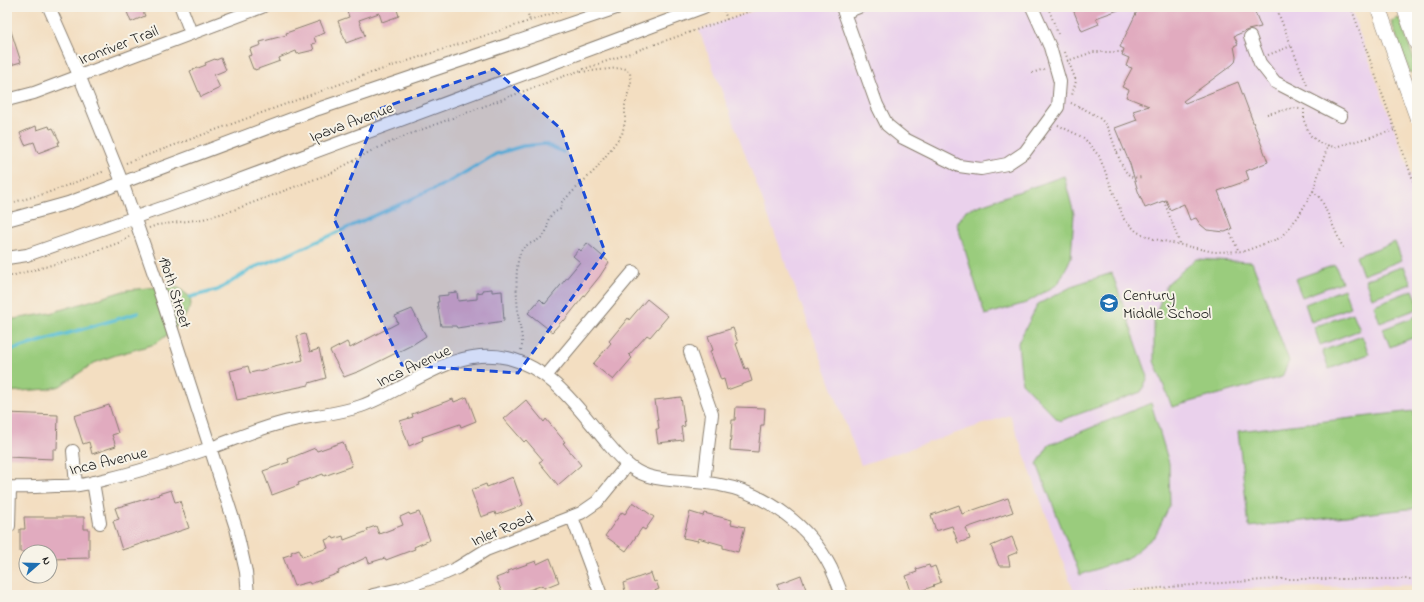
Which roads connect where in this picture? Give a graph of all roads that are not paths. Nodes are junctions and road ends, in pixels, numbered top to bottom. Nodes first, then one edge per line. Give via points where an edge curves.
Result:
1 (49, 7) edge
2 (181, 7) edge
3 (262, 7) edge
4 (619, 7) edge
5 (704, 7) edge
6 (859, 7) edge
7 (1032, 7) edge
8 (1378, 7) edge
9 (1404, 7) edge
10 (843, 10) edge
11 (191, 33) junction
12 (1250, 37) dead end
13 (1417, 44) edge
14 (79, 75) junction
15 (7, 100) edge
16 (1341, 116) dead end
17 (1417, 118) edge
18 (122, 182) junction
19 (134, 218) junction
20 (7, 220) edge
21 (7, 258) edge
22 (633, 272) dead end
23 (690, 352) dead end
24 (546, 376) junction
25 (210, 448) junction
26 (73, 451) dead end
27 (627, 465) junction
28 (93, 482) junction
29 (704, 482) junction
30 (76, 486) junction
31 (9, 487) edge
32 (572, 517) junction
33 (100, 523) dead end
34 (9, 526) dead end
35 (388, 593) edge
36 (248, 595) edge
37 (373, 595) edge
38 (601, 595) edge
39 (842, 595) edge

1 - 14 street, 190th Street
2 - 11 street
3 - 11 street, Ironriver Trail
4 - 18 street, Ipava Avenue via 322,108
5 - 19 street, Ipava Avenue
6 - 10 street
7 - 10 street via 1050,47 1060,82 1058,107 1026,152 1006,164 981,169 959,166 903,138 887,125 877,105
8 - 17 main road
9 - 13 main road
11 - 14 street, Ironriver Trail
12 - 16 street via 1258,59 1274,82
14 - 15 street, Ironriver Trail via 34,93
14 - 18 street, 190th Street
18 - 19 street, 190th Street
18 - 20 street, Ipava Avenue via 68,203
19 - 21 street, Ipava Avenue via 27,255
19 - 25 street, 190th Street
22 - 24 street
23 - 29 street via 712,414
24 - 25 street, Inca Avenue via 537,369 506,357 472,356 439,367 359,407 281,423
24 - 27 street, Inca Avenue via 564,391
25 - 28 street, Inca Avenue via 134,473
25 - 36 street, 190th Street via 236,528 246,572
26 - 30 street
27 - 29 street, Inca Avenue via 645,476
27 - 32 street, Inlet Road via 596,502
28 - 30 street, Inca Avenue
28 - 33 street
29 - 39 street, Inca Avenue via 744,491 764,500 791,519 818,548 830,567
30 - 31 street, Inca Avenue
31 - 34 street
32 - 35 street, Inlet Road via 486,550 446,573
32 - 38 street
35 - 37 street, Inlet Road

